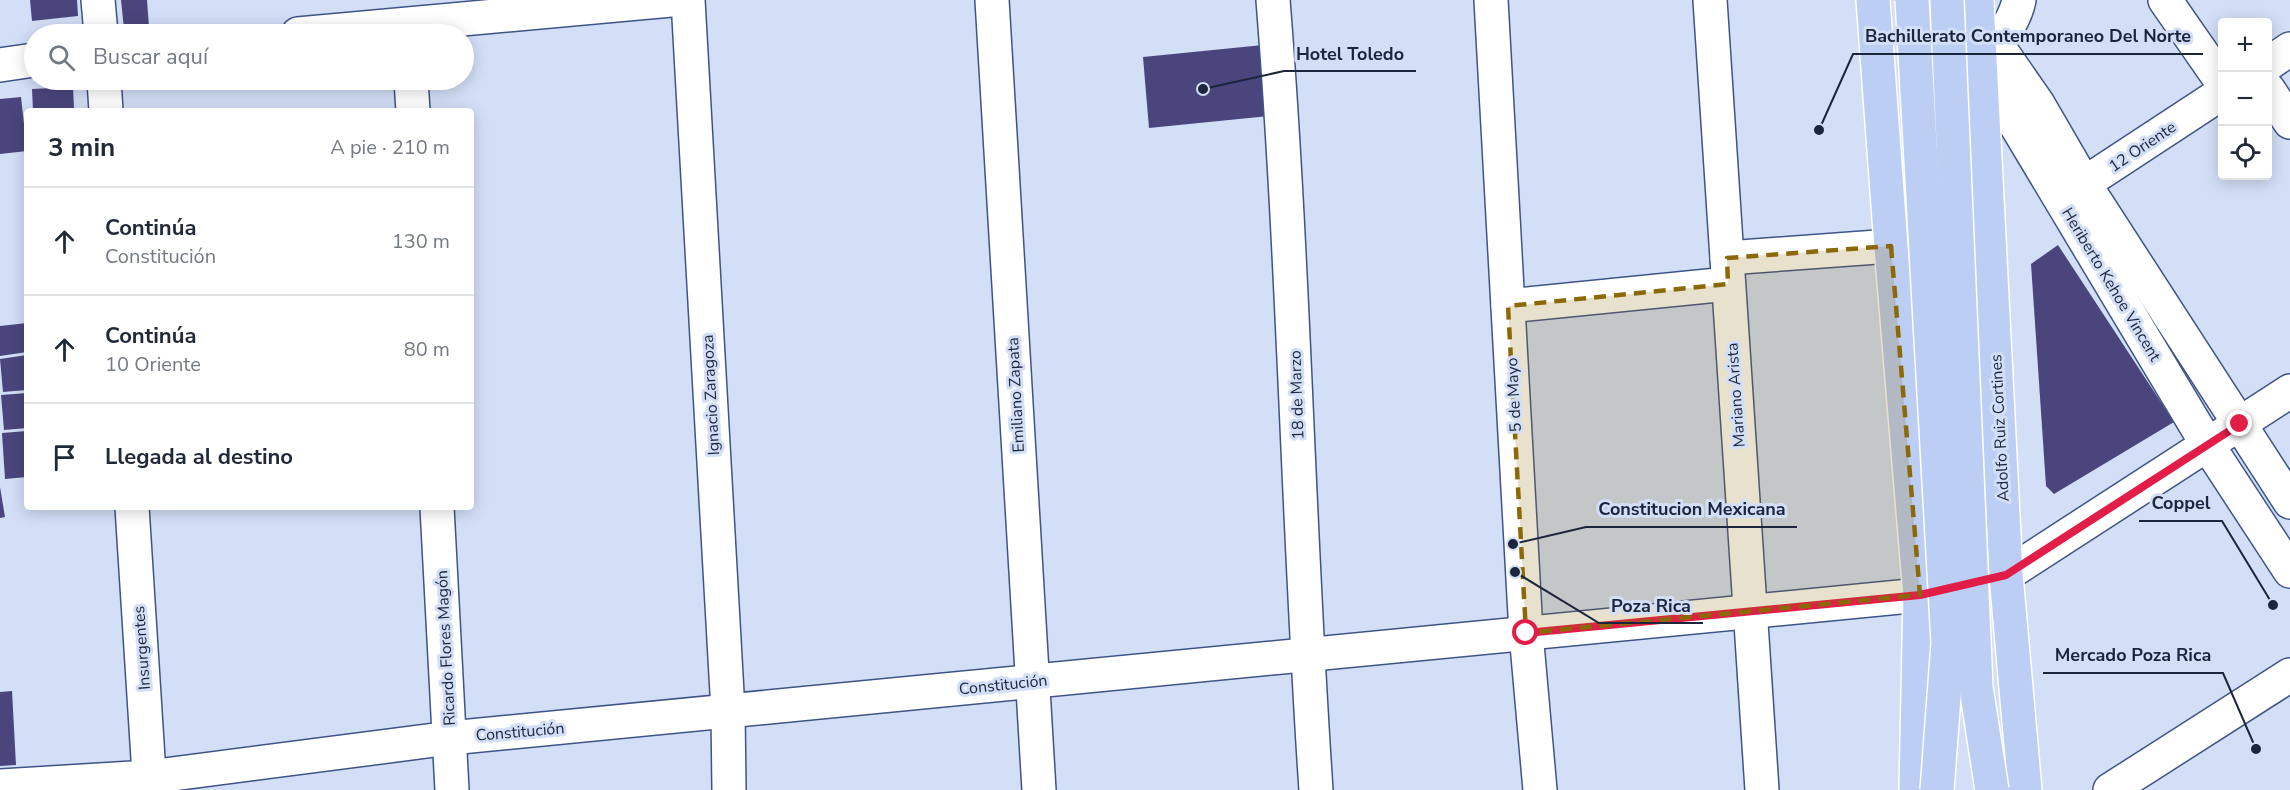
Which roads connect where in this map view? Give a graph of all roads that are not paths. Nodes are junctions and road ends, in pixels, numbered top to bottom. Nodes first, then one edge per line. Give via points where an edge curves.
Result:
1 (98, 0) edge
2 (671, 0) edge
3 (687, 0) edge
4 (992, 0) edge
5 (1273, 0) edge
6 (1491, 0) edge
7 (1710, 0) edge
8 (1873, 0) edge
9 (1912, 0) edge
10 (1928, 0) edge
11 (1947, 0) edge
12 (2019, 0) edge
13 (2165, 0) edge
14 (407, 20) edge
15 (100, 24) edge
16 (376, 24) edge
17 (1978, 27) edge
18 (2290, 49) edge
19 (24, 61) edge
20 (2272, 61) edge
21 (0, 65) edge
22 (2218, 75) edge
23 (105, 90) edge
24 (412, 90) edge
25 (2272, 94) edge
26 (2218, 96) edge
27 (106, 108) edge
28 (413, 108) edge
29 (2290, 122) edge
30 (2073, 192) junction
31 (1891, 246) junction
32 (1728, 271) junction
33 (1508, 306) junction
34 (2290, 391) edge
35 (2240, 424) junction
36 (2207, 444) junction
37 (2290, 502) edge
38 (132, 510) edge
39 (436, 510) edge
40 (2290, 571) edge
41 (2006, 575) junction
42 (1920, 595) junction
43 (1749, 611) junction
44 (1526, 633) junction
45 (1307, 655) junction
46 (2290, 675) edge
47 (1032, 681) junction
48 (728, 711) junction
49 (450, 738) junction
50 (149, 783) edge
51 (0, 786) edge
52 (452, 790) edge
53 (729, 790) edge
54 (1039, 790) edge
55 (1316, 790) edge
56 (1540, 790) edge
57 (1762, 790) edge
58 (1916, 790) edge
59 (1937, 790) edge
60 (1992, 790) edge
61 (2025, 790) edge
62 (2110, 790) edge

1 - 15 street
2 - 14 street
3 - 48 street, Ignacio Zaragoza
4 - 47 street, Emiliano Zapata
5 - 45 street, 18 de Marzo via 1285,148
6 - 33 street, 5 de Mayo
7 - 32 street, Mariano Arista
8 - 31 main road
9 - 59 main road, bridge via 1948,643
10 - 17 street, Heriberto Kehoe Vincent
11 - 60 main road, bridge via 1976,687
12 - 17 street via 2018,8
13 - 22 street
14 - 16 street
17 - 30 street, Heriberto Kehoe Vincent
17 - 41 main road, Adolfo Ruiz Cortines
18 - 20 street
19 - 21 street
23 - 27 street
24 - 28 street
25 - 29 street
26 - 30 street, 12 Oriente
30 - 35 street, Heriberto Kehoe Vincent
30 - 36 street, Heriberto Kehoe Vincent
31 - 32 street
31 - 42 main road
32 - 33 street
32 - 43 street, Mariano Arista
33 - 44 street, 5 de Mayo
34 - 35 street
35 - 36 street
35 - 37 street, Heriberto Kehoe Vincent
36 - 40 street, Heriberto Kehoe Vincent
36 - 41 street
38 - 50 street, Insurgentes
39 - 49 street, Ricardo Flores Magón
41 - 42 street, Constitución
41 - 61 main road, Adolfo Ruiz Cortines
42 - 43 street, Constitución
42 - 58 main road
43 - 44 street, Constitución
43 - 57 street, Mariano Arista
44 - 45 street, Constitución
44 - 56 street, 5 de Mayo
45 - 47 street, Constitución
45 - 55 street, 18 de Marzo
46 - 62 street
47 - 48 street, Constitución
47 - 54 street, Emiliano Zapata
48 - 49 street, Constitución
48 - 53 street, Ignacio Zaragoza
49 - 50 street, Constitución
49 - 52 street, Ricardo Flores Magón
50 - 51 street, Constitución

